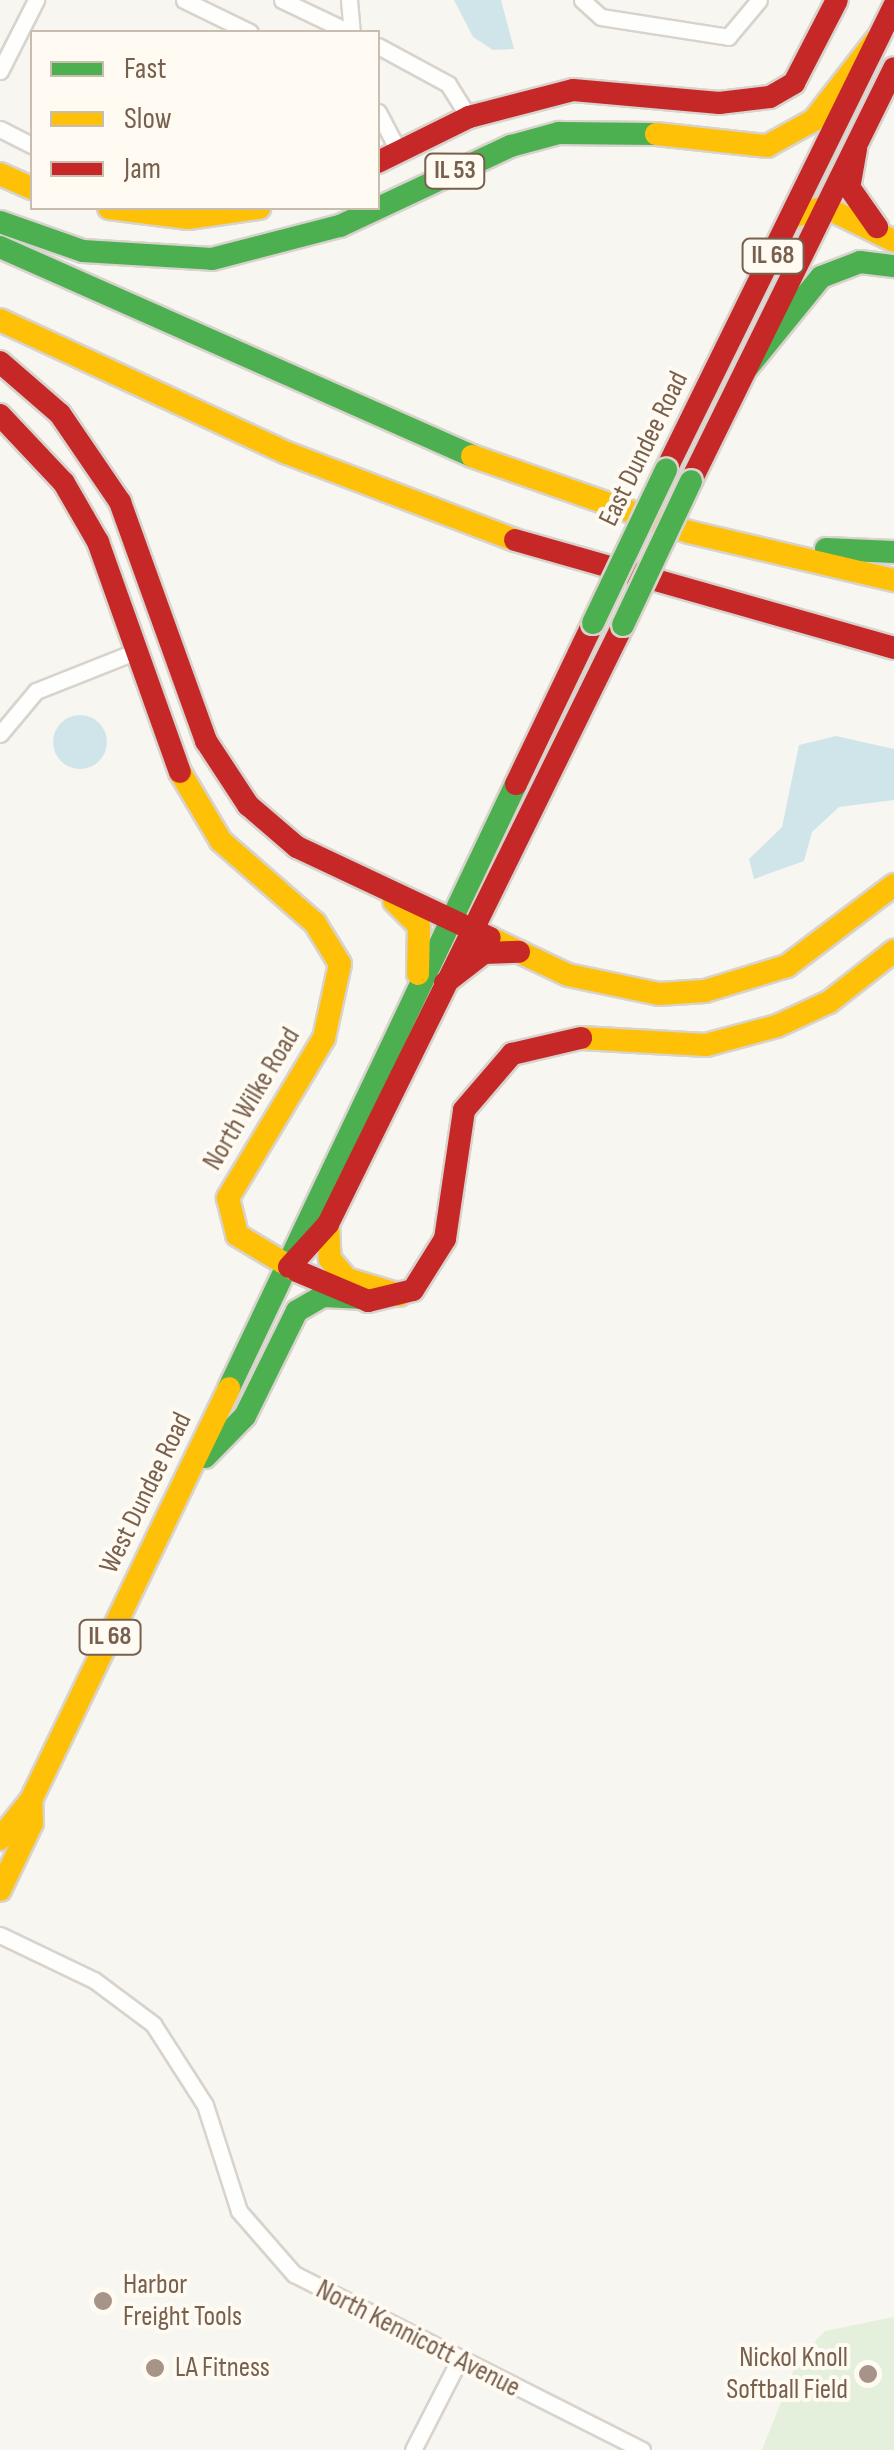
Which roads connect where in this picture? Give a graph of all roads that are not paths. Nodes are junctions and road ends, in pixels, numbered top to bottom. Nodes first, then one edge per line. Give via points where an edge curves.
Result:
1 (36, 0) edge
2 (184, 0) edge
3 (282, 0) edge
4 (349, 0) edge
5 (582, 0) edge
6 (759, 0) edge
7 (838, 0) edge
8 (894, 6) edge
9 (246, 30) edge
10 (347, 30) edge
11 (351, 30) edge
12 (876, 40) junction
13 (380, 47) edge
14 (894, 68) edge
15 (0, 71) edge
16 (380, 116) edge
17 (469, 118) junction
18 (0, 129) edge
19 (30, 143) edge
20 (856, 149) junction
21 (399, 152) junction
22 (380, 161) edge
23 (0, 174) edge
24 (30, 187) edge
25 (380, 207) edge
26 (826, 208) junction
27 (124, 210) edge
28 (245, 210) edge
29 (374, 210) edge
30 (792, 217) junction
31 (0, 222) edge
32 (891, 240) edge
33 (0, 247) edge
34 (894, 266) edge
35 (0, 320) edge
36 (0, 362) edge
37 (747, 368) junction
38 (0, 415) edge
39 (722, 540) junction
40 (894, 552) edge
41 (894, 580) edge
42 (894, 648) edge
43 (132, 653) junction
44 (0, 734) edge
45 (894, 885) edge
46 (385, 894) junction
47 (449, 918) junction
48 (472, 929) junction
49 (894, 950) edge
50 (519, 952) junction
51 (418, 974) junction
52 (445, 982) junction
53 (328, 1224) junction
54 (289, 1267) junction
55 (400, 1294) junction
56 (359, 1298) junction
57 (187, 1475) junction
58 (31, 1800) junction
59 (0, 1839) edge
60 (0, 1890) edge
61 (0, 1935) edge
62 (457, 2364) junction
63 (413, 2450) edge
64 (642, 2450) edge

1 - 15 street
2 - 9 street
3 - 10 street
4 - 11 street
5 - 6 street via 601,17 728,37
7 - 17 main road via 794,82 770,96 719,104 573,90
8 - 12 main road, East Dundee Road / IL 53
12 - 25 main road, IL 53 via 814,120 767,146 721,147 634,130 559,133 511,146
12 - 30 main road, East Dundee Road / IL 68
13 - 17 street via 448,84
14 - 20 main road, East Dundee Road
16 - 21 street
17 - 21 main road
18 - 19 street
20 - 26 main road, East Dundee Road
20 - 32 main road via 849,187
21 - 22 main road
23 - 24 main road
26 - 30 main road
26 - 32 main road
26 - 37 main road, East Dundee Road
27 - 28 main road via 188,218
29 - 31 main road, IL 53 via 340,226 212,259 83,251
30 - 47 main road, East Dundee Road / IL 68, bridge
33 - 39 main road via 288,384
34 - 37 main road via 860,262 820,277
35 - 42 main road via 287,453 482,529
36 - 46 main road via 60,414 120,502 226,776 297,847
37 - 48 main road, East Dundee Road, bridge
38 - 43 main road, North Wilke Road via 82,513
39 - 40 main road
39 - 41 main road
43 - 44 street via 36,690
43 - 54 main road, North Wilke Road via 190,801 221,841 316,923 340,964 324,1038 228,1198 237,1235
45 - 50 main road via 787,966 705,992 589,984
46 - 47 main road
46 - 51 main road via 419,926
47 - 48 main road
47 - 51 main road, West Dundee Road / IL 68
48 - 50 main road
48 - 52 main road, West Dundee Road / IL 68
49 - 55 main road via 829,1002 777,1026 706,1045 574,1038 512,1054 464,1110 440,1258
50 - 52 main road via 484,953
51 - 54 main road, West Dundee Road / IL 68
52 - 53 main road, West Dundee Road / IL 68
53 - 54 main road, West Dundee Road / IL 68
53 - 55 main road via 330,1259 347,1279
54 - 56 main road, North Wilke Road
54 - 57 main road, West Dundee Road / IL 68
55 - 56 main road, North Wilke Road
56 - 57 main road via 323,1296 297,1311 245,1416
57 - 58 main road, West Dundee Road / IL 68
58 - 59 main road, West Dundee Road / IL 68
58 - 60 main road, West Dundee Road / IL 68 via 32,1824
61 - 62 street, North Kennicott Avenue via 94,1980 153,2024 197,2090 240,2211 270,2254
62 - 63 street
62 - 64 street, North Kennicott Avenue

